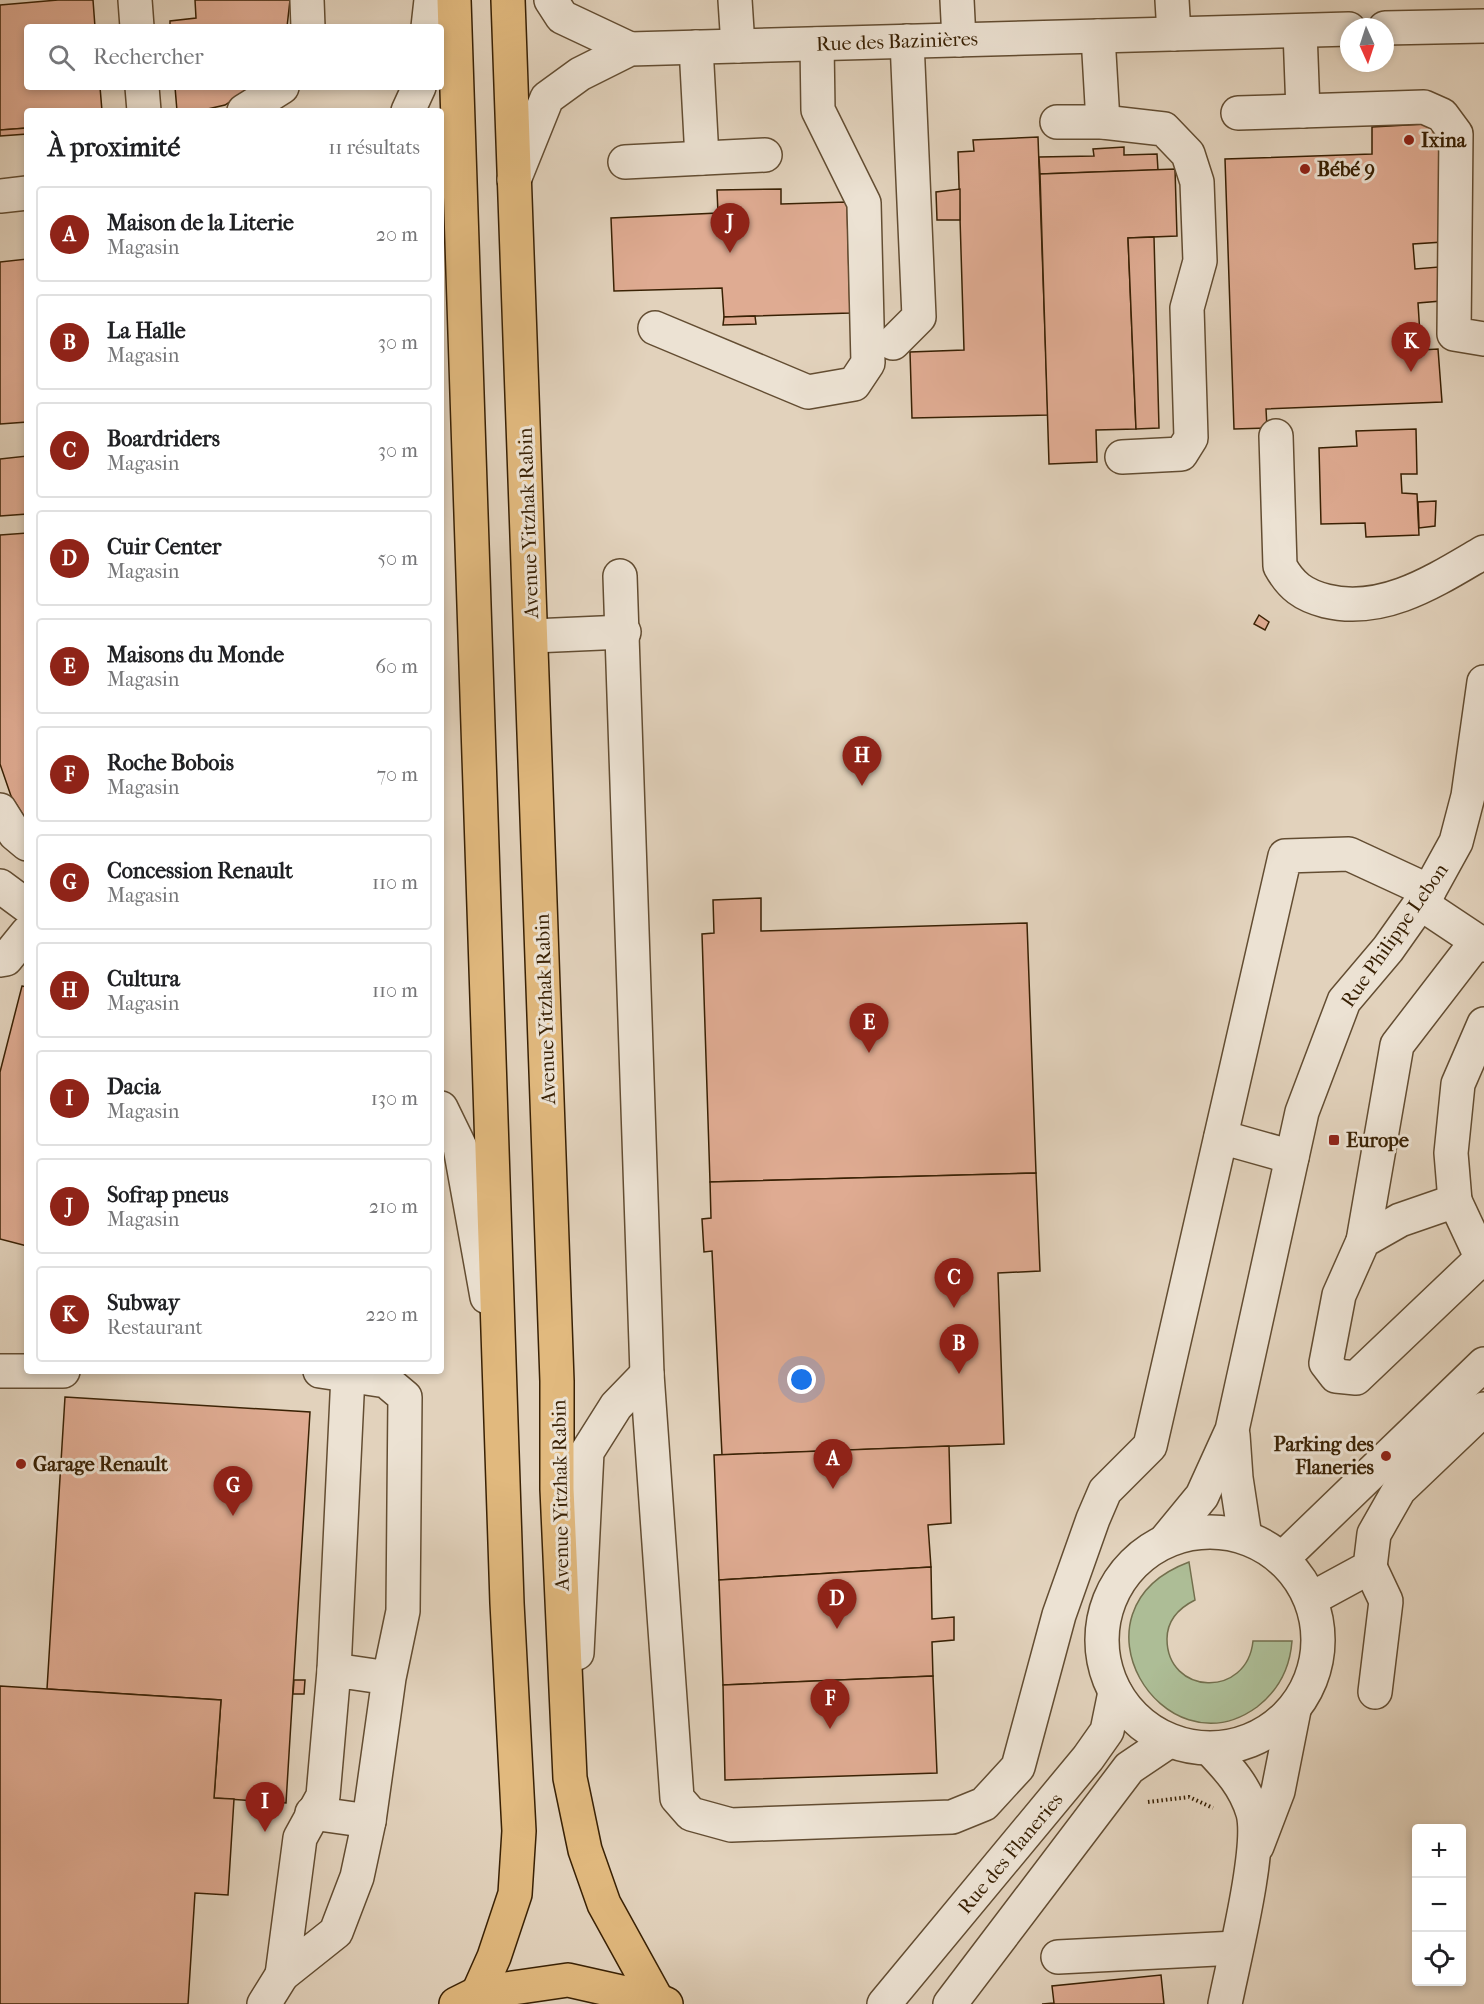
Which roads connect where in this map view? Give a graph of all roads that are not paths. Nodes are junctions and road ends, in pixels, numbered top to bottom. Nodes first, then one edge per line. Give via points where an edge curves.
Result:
1 (135, 0) edge
2 (308, 0) edge
3 (431, 0) edge
4 (454, 0) edge
5 (508, 0) edge
6 (551, 0) edge
7 (735, 0) edge
8 (957, 0) edge
9 (1172, 0) edge
10 (1381, 0) edge
11 (1382, 18) edge
12 (137, 24) edge
13 (308, 24) edge
14 (428, 24) edge
15 (1484, 26) edge
16 (1394, 28) edge
17 (1340, 29) edge
18 (1300, 31) junction
19 (1174, 34) junction
20 (1098, 36) junction
21 (959, 40) junction
22 (907, 41) junction
23 (817, 44) junction
24 (738, 46) junction
25 (696, 47) junction
26 (630, 49) junction
27 (142, 90) edge
28 (277, 90) edge
29 (418, 90) edge
30 (144, 108) edge
31 (249, 108) edge
32 (409, 108) edge
33 (1303, 111) junction
34 (1238, 113) dead end
35 (1057, 122) dead end
36 (1103, 122) junction
37 (765, 155) dead end
38 (702, 158) junction
39 (625, 162) dead end
40 (514, 180) junction
41 (24, 193) edge
42 (0, 196) edge
43 (655, 328) dead end
44 (1484, 339) edge
45 (893, 343) dead end
46 (1276, 436) dead end
47 (1122, 457) dead end
48 (1484, 552) edge
49 (620, 576) dead end
50 (624, 632) junction
51 (532, 636) junction
52 (1484, 682) edge
53 (0, 810) edge
54 (24, 842) edge
55 (0, 886) edge
56 (1425, 897) junction
57 (24, 904) edge
58 (24, 938) edge
59 (1480, 943) edge
60 (11, 962) edge
61 (1484, 1024) edge
62 (444, 1114) edge
63 (1221, 1137) junction
64 (1292, 1157) junction
65 (1455, 1201) junction
66 (1363, 1240) junction
67 (1483, 1261) edge
68 (1484, 1364) edge
69 (501, 1369) junction
70 (0, 1371) edge
71 (24, 1371) edge
72 (334, 1374) edge
73 (340, 1374) edge
74 (647, 1374) junction
75 (1484, 1409) edge
76 (1232, 1430) junction
77 (1245, 1537) junction
78 (1165, 1541) junction
79 (1282, 1559) junction
80 (1370, 1567) junction
81 (1311, 1599) junction
82 (1059, 1615) junction
83 (1102, 1628) junction
84 (334, 1670) junction
85 (389, 1678) junction
86 (1115, 1692) junction
87 (1375, 1692) dead end
88 (1294, 1710) junction
89 (1169, 1741) junction
90 (1210, 1749) junction
91 (570, 1778) junction
92 (312, 1813) junction
93 (369, 1821) junction
94 (1252, 1859) junction
95 (1236, 1948) junction
96 (1058, 1957) dead end
97 (282, 1975) junction
98 (467, 1999) edge
99 (662, 2002) edge
100 (954, 2003) edge
101 (264, 2004) edge
102 (884, 2004) edge
103 (1225, 2004) edge

1 - 12 street
2 - 13 street
3 - 14 street
4 - 69 main road
5 - 40 main road, Avenue Yitzhak Rabin
6 - 26 street via 562,17
7 - 24 street
8 - 21 street
9 - 19 street
10 - 11 street
15 - 16 street
17 - 18 street, Rue des Bazinières
18 - 19 street, Rue des Bazinières
18 - 33 street
19 - 20 street, Rue des Bazinières
20 - 21 street, Rue des Bazinières
20 - 36 street
21 - 22 street, Rue des Bazinières
22 - 23 street, Rue des Bazinières
22 - 45 street via 919,317
23 - 24 street, Rue des Bazinières
23 - 43 street via 818,110 864,203 868,363 854,384 808,392
24 - 25 street, Rue des Bazinières
25 - 26 street, Rue des Bazinières
25 - 38 street
26 - 40 street, Rue des Bazinières via 580,74 547,98
27 - 30 street
28 - 31 street
29 - 32 street
33 - 34 street
33 - 44 street via 1424,107 1442,115 1456,134 1454,334
35 - 36 street
36 - 47 street via 1164,129 1188,154 1197,182 1200,261 1187,308 1191,438 1181,454
37 - 38 street
38 - 39 street
40 - 51 main road, Avenue Yitzhak Rabin
41 - 42 street
46 - 48 street via 1280,566 1289,583 1314,598 1340,604 1381,602 1427,585
49 - 50 street
50 - 51 street
50 - 74 street
51 - 91 main road, Avenue Yitzhak Rabin
52 - 56 street, Rue Philippe Lebon via 1468,796 1456,842
53 - 54 street
55 - 57 street
56 - 59 street
56 - 63 street via 1348,854 1285,856
56 - 64 street, Rue Philippe Lebon via 1344,1001 1302,1112
58 - 60 street
59 - 66 street via 1397,1045
61 - 65 street via 1458,1084 1451,1153
62 - 69 street via 460,1147
63 - 64 street
63 - 82 street via 1150,1446 1105,1491
64 - 76 street, Rue Philippe Lebon
65 - 66 street via 1400,1220
65 - 67 street
66 - 67 street via 1339,1295 1326,1363 1336,1376 1356,1378
68 - 79 street
69 - 98 main road via 507,1603 519,1831 515,1894 494,1958
70 - 71 street
72 - 84 street
73 - 85 street via 386,1381 405,1396 403,1611
74 - 82 street via 677,1798 691,1814 731,1825 952,1818 984,1804 1018,1767
74 - 91 street via 616,1406 587,1452
75 - 80 street via 1399,1490 1374,1534
76 - 77 street, Rue Philippe Lebon
76 - 78 street, Rue Philippe Lebon via 1202,1496
77 - 78 street via 1218,1532
77 - 79 street
78 - 83 street via 1141,1556 1122,1577 1108,1601
79 - 81 street via 1299,1577
80 - 81 street
80 - 87 street via 1386,1601
81 - 88 street via 1318,1621 1316,1668
82 - 83 street
83 - 86 street via 1103,1661
84 - 85 street
84 - 92 street via 323,1796
85 - 93 street
86 - 89 street via 1129,1713
86 - 102 street, Rue des Flaneries via 1107,1731 1088,1758
88 - 90 street via 1270,1731 1241,1744
88 - 94 street via 1278,1791
89 - 90 street
89 - 100 street, Rue des Flaneries via 1129,1768
90 - 94 street via 1240,1780 1253,1815
91 - 99 main road, Avenue Yitzhak Rabin via 585,1850 604,1904
92 - 93 street
92 - 97 street via 300,1838
93 - 97 street via 357,1877 336,1932
94 - 95 street
95 - 96 street
95 - 103 street
97 - 101 street
98 - 99 main road via 568,1980

